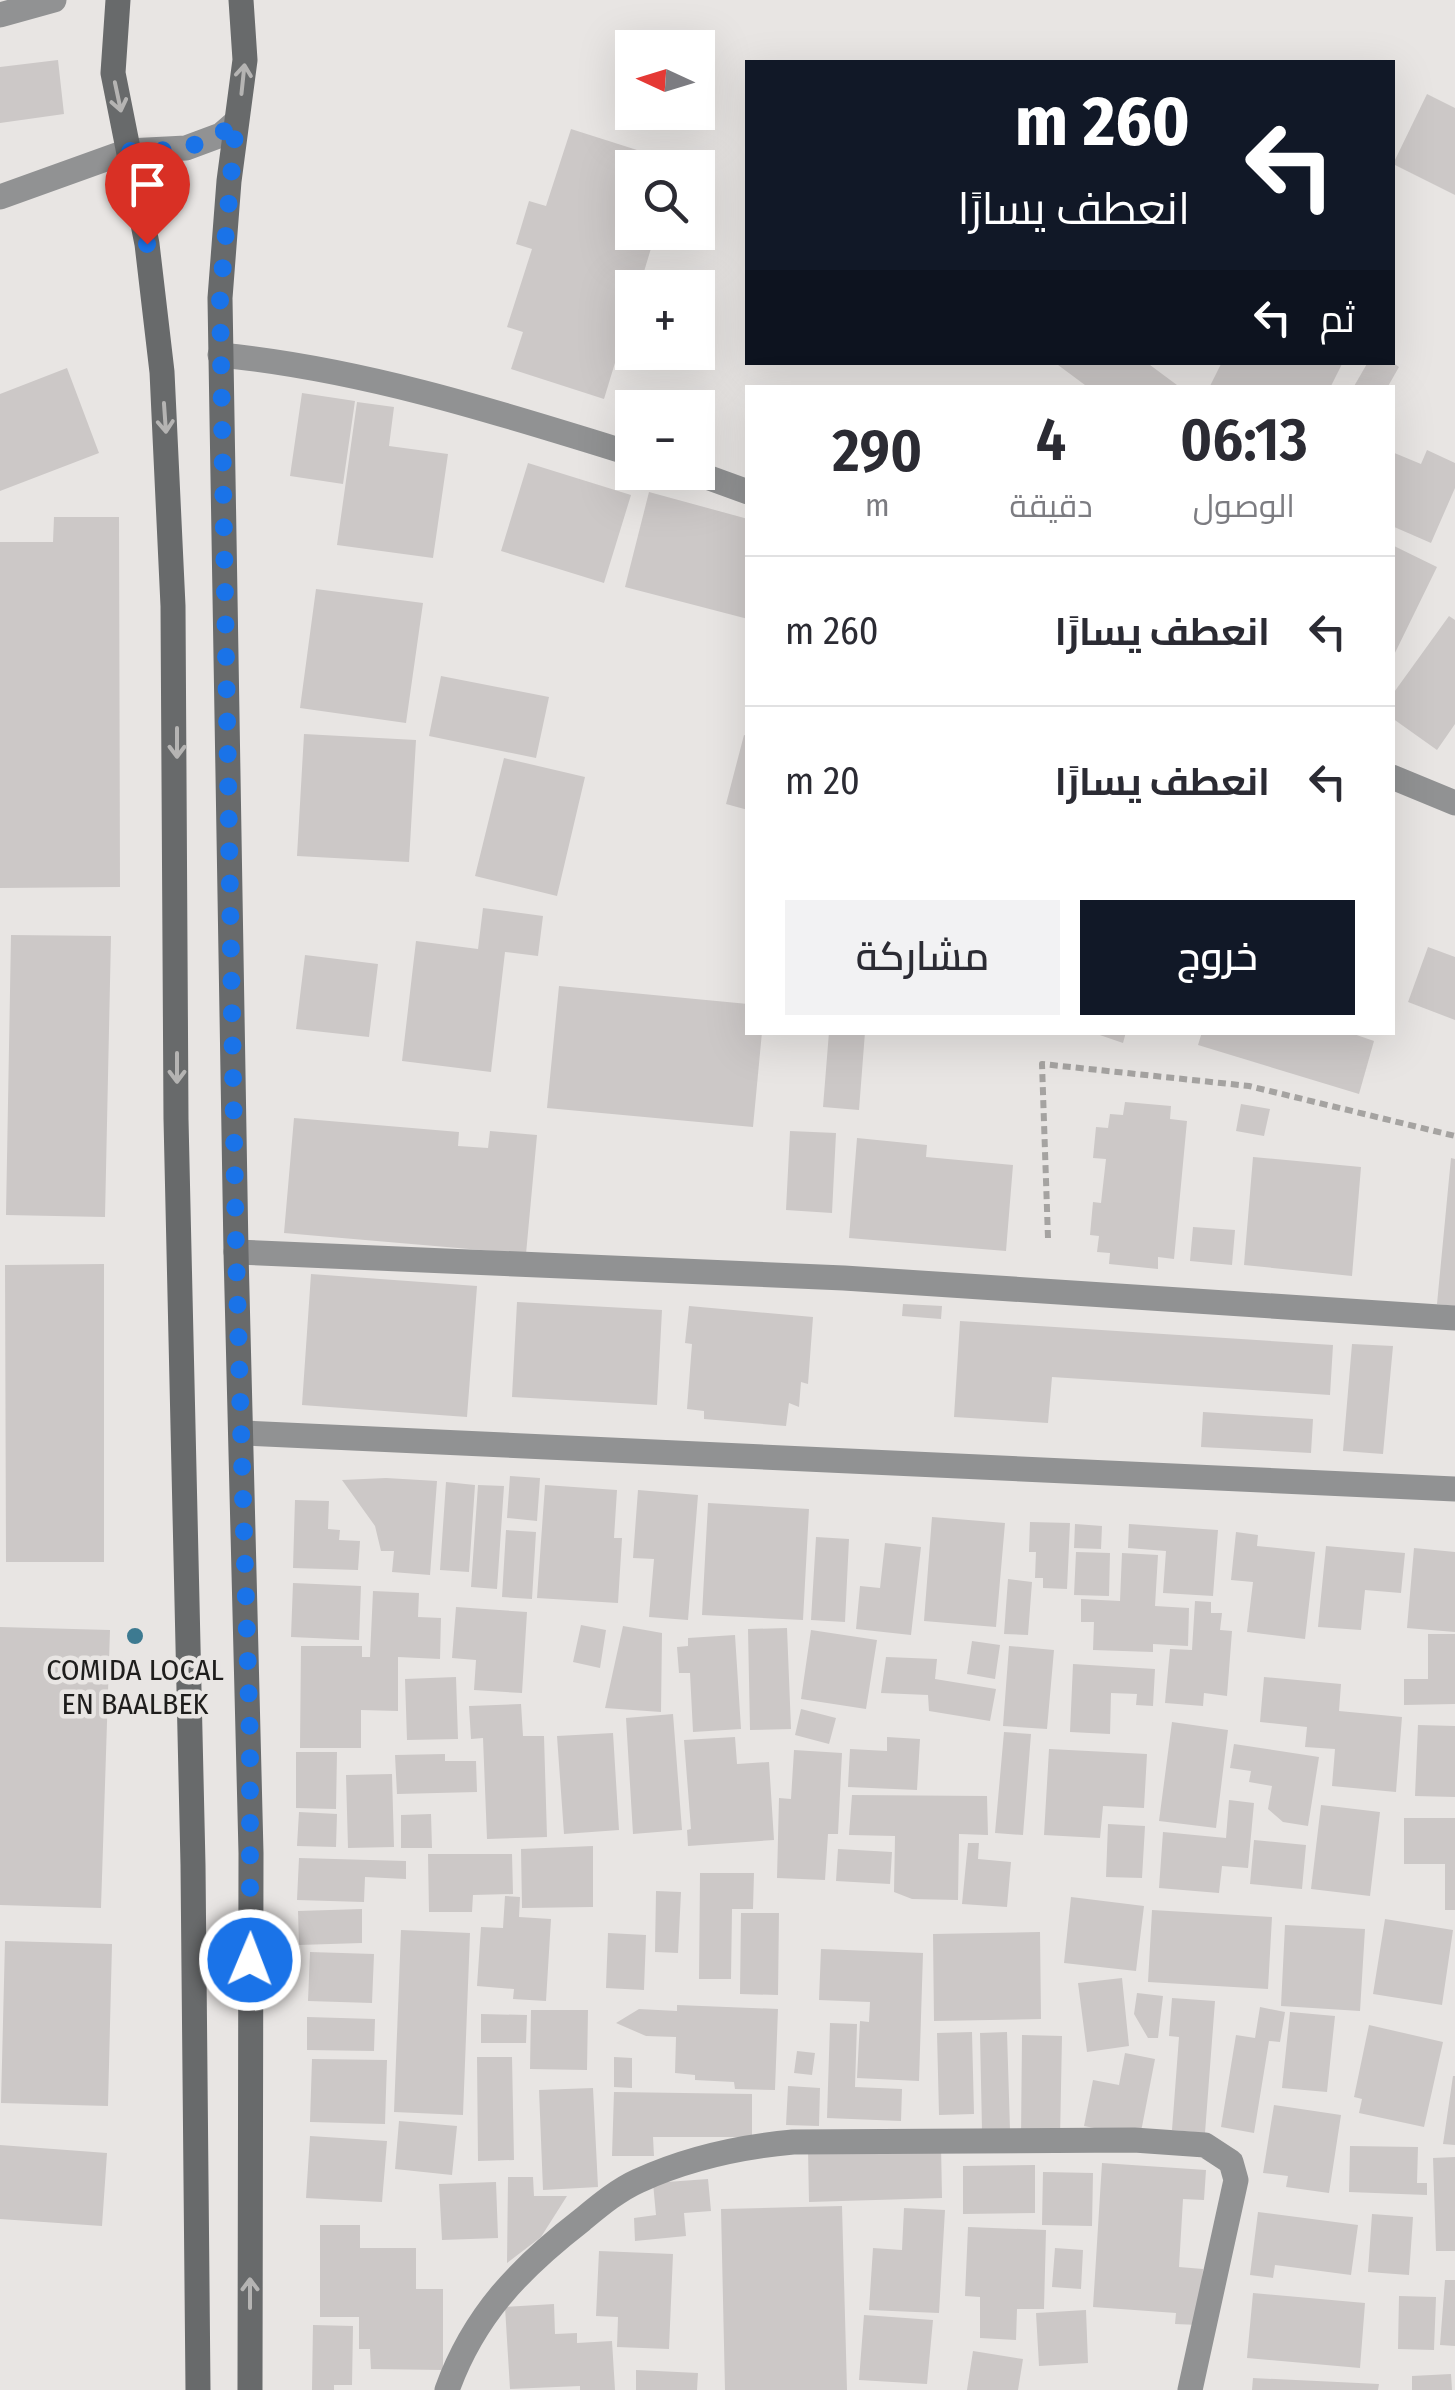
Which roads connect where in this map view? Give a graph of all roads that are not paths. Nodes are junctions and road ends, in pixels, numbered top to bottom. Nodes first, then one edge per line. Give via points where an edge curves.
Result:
1 (54, 0) edge
2 (118, 0) edge
3 (241, 0) edge
4 (0, 15) edge
5 (236, 122) junction
6 (128, 151) junction
7 (0, 197) edge
8 (220, 355) junction
9 (615, 449) edge
10 (715, 480) edge
11 (745, 491) edge
12 (1395, 777) edge
13 (1455, 803) edge
14 (236, 1252) junction
15 (1455, 1318) edge
16 (242, 1432) junction
17 (1455, 1488) edge
18 (198, 2390) edge
19 (250, 2390) edge
20 (448, 2390) edge
21 (1190, 2390) edge

1 - 4 street
2 -> 6 main road via 113,73
5 -> 3 main road via 245,60
5 - 6 street via 186,148
5 - 8 main road via 222,249
6 - 7 street
6 -> 18 main road via 162,372 174,606
8 - 9 street via 404,386
8 - 14 main road
10 - 11 street
12 - 13 street
14 - 15 street via 706,1271
14 - 16 main road
16 - 17 street
19 -> 16 main road via 251,1853
20 - 21 street via 464,2345 519,2275 598,2207 674,2166 746,2146 793,2142 1115,2140 1205,2145 1231,2162 1236,2180

